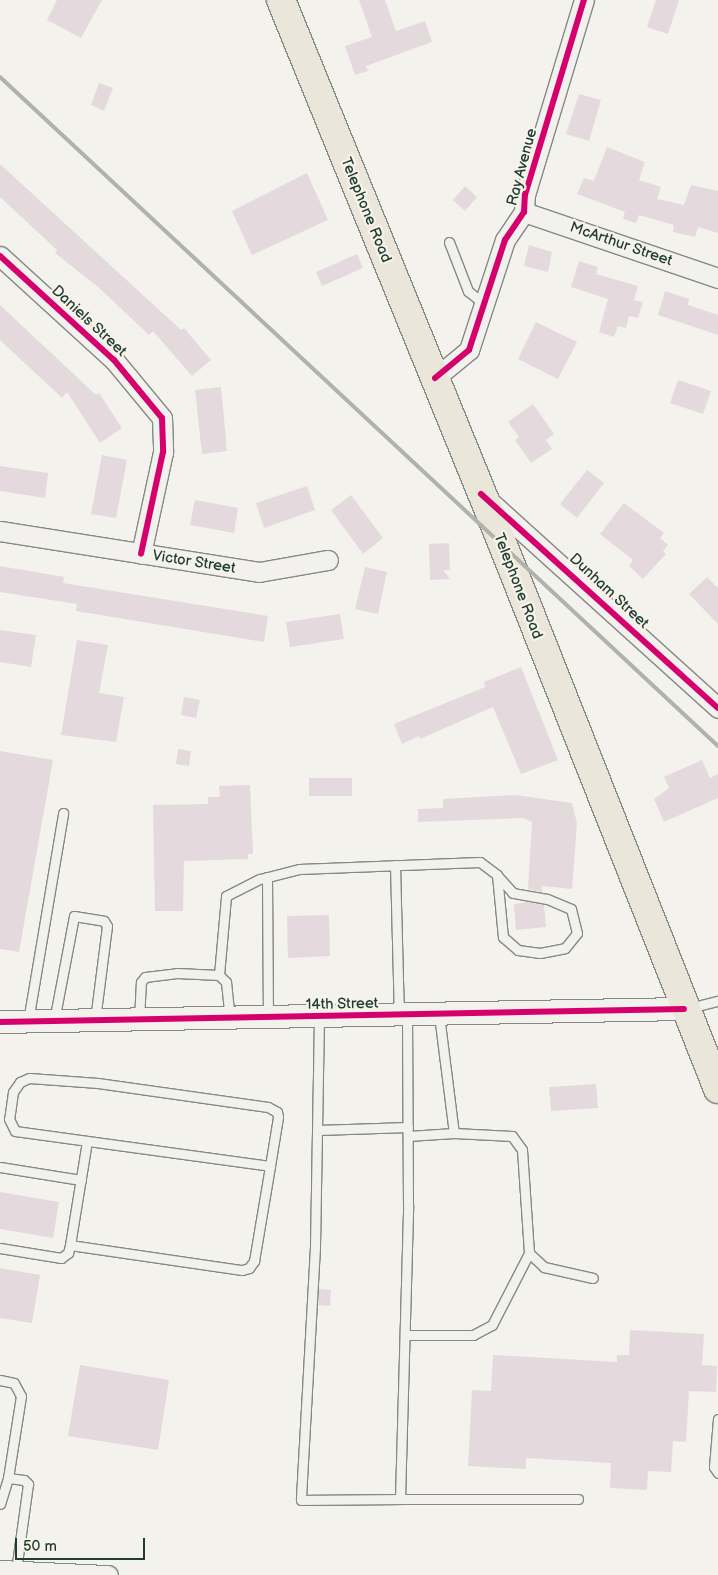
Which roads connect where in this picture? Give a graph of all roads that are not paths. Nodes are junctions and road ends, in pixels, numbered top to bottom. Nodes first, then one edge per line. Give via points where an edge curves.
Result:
1 (281, 0) edge
2 (584, 0) edge
3 (524, 212) junction
4 (448, 242) dead end
5 (0, 256) edge
6 (718, 278) edge
7 (485, 305) junction
8 (435, 378) junction
9 (481, 494) junction
10 (0, 531) edge
11 (141, 554) junction
12 (328, 560) dead end
13 (718, 708) edge
14 (64, 813) dead end
15 (395, 865) junction
16 (497, 874) junction
17 (267, 877) junction
18 (219, 975) junction
19 (718, 1001) edge
20 (684, 1009) junction
21 (403, 1015) junction
22 (439, 1015) junction
23 (319, 1016) junction
24 (268, 1017) junction
25 (230, 1018) junction
26 (139, 1019) junction
27 (95, 1020) junction
28 (28, 1021) junction
29 (54, 1021) junction
30 (0, 1022) edge
31 (717, 1083) edge
32 (318, 1130) junction
33 (408, 1132) junction
34 (454, 1133) junction
35 (87, 1141) junction
36 (270, 1166) junction
37 (0, 1167) edge
38 (80, 1180) junction
39 (70, 1245) junction
40 (0, 1248) edge
41 (529, 1253) junction
42 (593, 1278) dead end
43 (405, 1335) junction
44 (0, 1380) edge
45 (718, 1419) edge
46 (718, 1473) edge
47 (8, 1478) junction
48 (400, 1499) junction
49 (578, 1500) dead end
50 (0, 1504) edge
51 (8, 1570) edge
52 (108, 1575) edge

1 - 8 main road, Telephone Road
2 - 3 street, Ray Avenue via 525,195
3 - 6 street, McArthur Street
3 - 7 street, Ray Avenue via 505,240
4 - 7 lane via 468,291
5 - 11 street, Daniels Street via 114,360 162,418 163,452
7 - 8 street, Ray Avenue via 469,350
8 - 9 main road, Telephone Road
9 - 13 street, Dunham Street
9 - 20 main road, Telephone Road
10 - 11 street, Victor Street
11 - 12 street, Victor Street via 258,572
14 - 28 lane
15 - 16 lane via 480,862
15 - 17 lane via 299,869
15 - 21 lane
16 - 16 lane via 503,937 518,950 540,953 566,948 577,933 572,909 547,899 512,893
17 - 18 lane via 226,896
17 - 24 lane
18 - 25 lane via 226,982
18 - 26 lane via 145,977 140,988
19 - 20 lane
20 - 22 street, 14th Street
20 - 31 main road, Telephone Road
21 - 22 street, 14th Street
21 - 23 street, 14th Street
21 - 33 lane
22 - 34 lane
23 - 24 street, 14th Street
23 - 32 lane
24 - 25 street, 14th Street
25 - 26 street, 14th Street
26 - 27 street, 14th Street
27 - 29 street, 14th Street
27 - 29 lane via 107,926 104,922 74,916
28 - 29 street, 14th Street
28 - 30 street, 14th Street
32 - 33 lane
32 - 48 lane via 301,1500
33 - 34 lane
33 - 43 lane
34 - 41 lane via 512,1136 522,1150
35 - 36 lane
35 - 36 lane via 15,1131 9,1119 13,1092 20,1082 30,1078 98,1083 268,1107 277,1112 278,1117
35 - 38 lane
36 - 39 lane via 254,1261 249,1268 242,1270
37 - 38 lane
38 - 39 lane
39 - 40 lane via 68,1253 61,1258
41 - 42 lane via 544,1267
41 - 43 lane via 492,1325 473,1336
43 - 48 lane
44 - 47 lane via 14,1383 21,1396
45 - 46 lane via 714,1467
47 - 50 lane
47 - 51 lane via 24,1480 28,1484
48 - 49 lane
51 - 52 street

